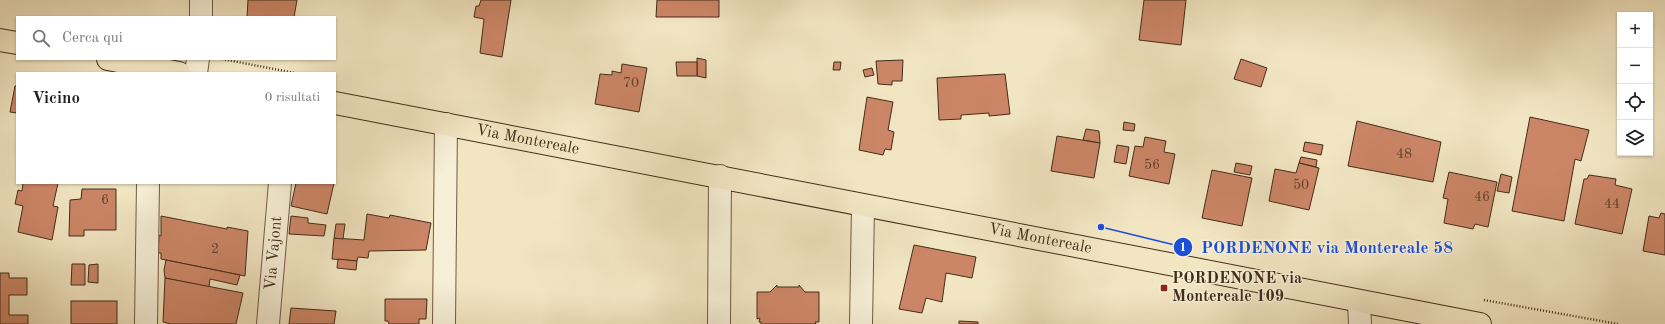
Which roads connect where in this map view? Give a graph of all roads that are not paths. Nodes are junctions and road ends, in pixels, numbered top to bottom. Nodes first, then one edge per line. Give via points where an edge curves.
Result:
1 (201, 0) edge
2 (201, 16) edge
3 (0, 40) edge
4 (16, 43) edge
5 (112, 60) edge
6 (198, 60) edge
7 (150, 70) edge
8 (169, 72) edge
9 (196, 72) edge
10 (336, 103) edge
11 (446, 124) junction
12 (720, 176) junction
13 (148, 184) edge
14 (280, 184) edge
15 (863, 206) junction
16 (1359, 302) junction
17 (146, 324) edge
18 (268, 324) edge
19 (444, 324) edge
20 (719, 324) edge
21 (861, 324) edge
22 (1360, 324) edge
23 (1480, 324) edge

1 - 2 street
3 - 4 main road
5 - 7 main road
6 - 9 street
7 - 8 main road
10 - 11 main road, Via Montereale
11 - 12 main road, Via Montereale
11 - 19 street
12 - 15 main road, Via Montereale
12 - 20 street
13 - 17 street
14 - 18 street, Via Vajont
15 - 16 main road, Via Montereale
15 - 21 street
16 - 22 street
16 - 23 main road, Via Montereale

